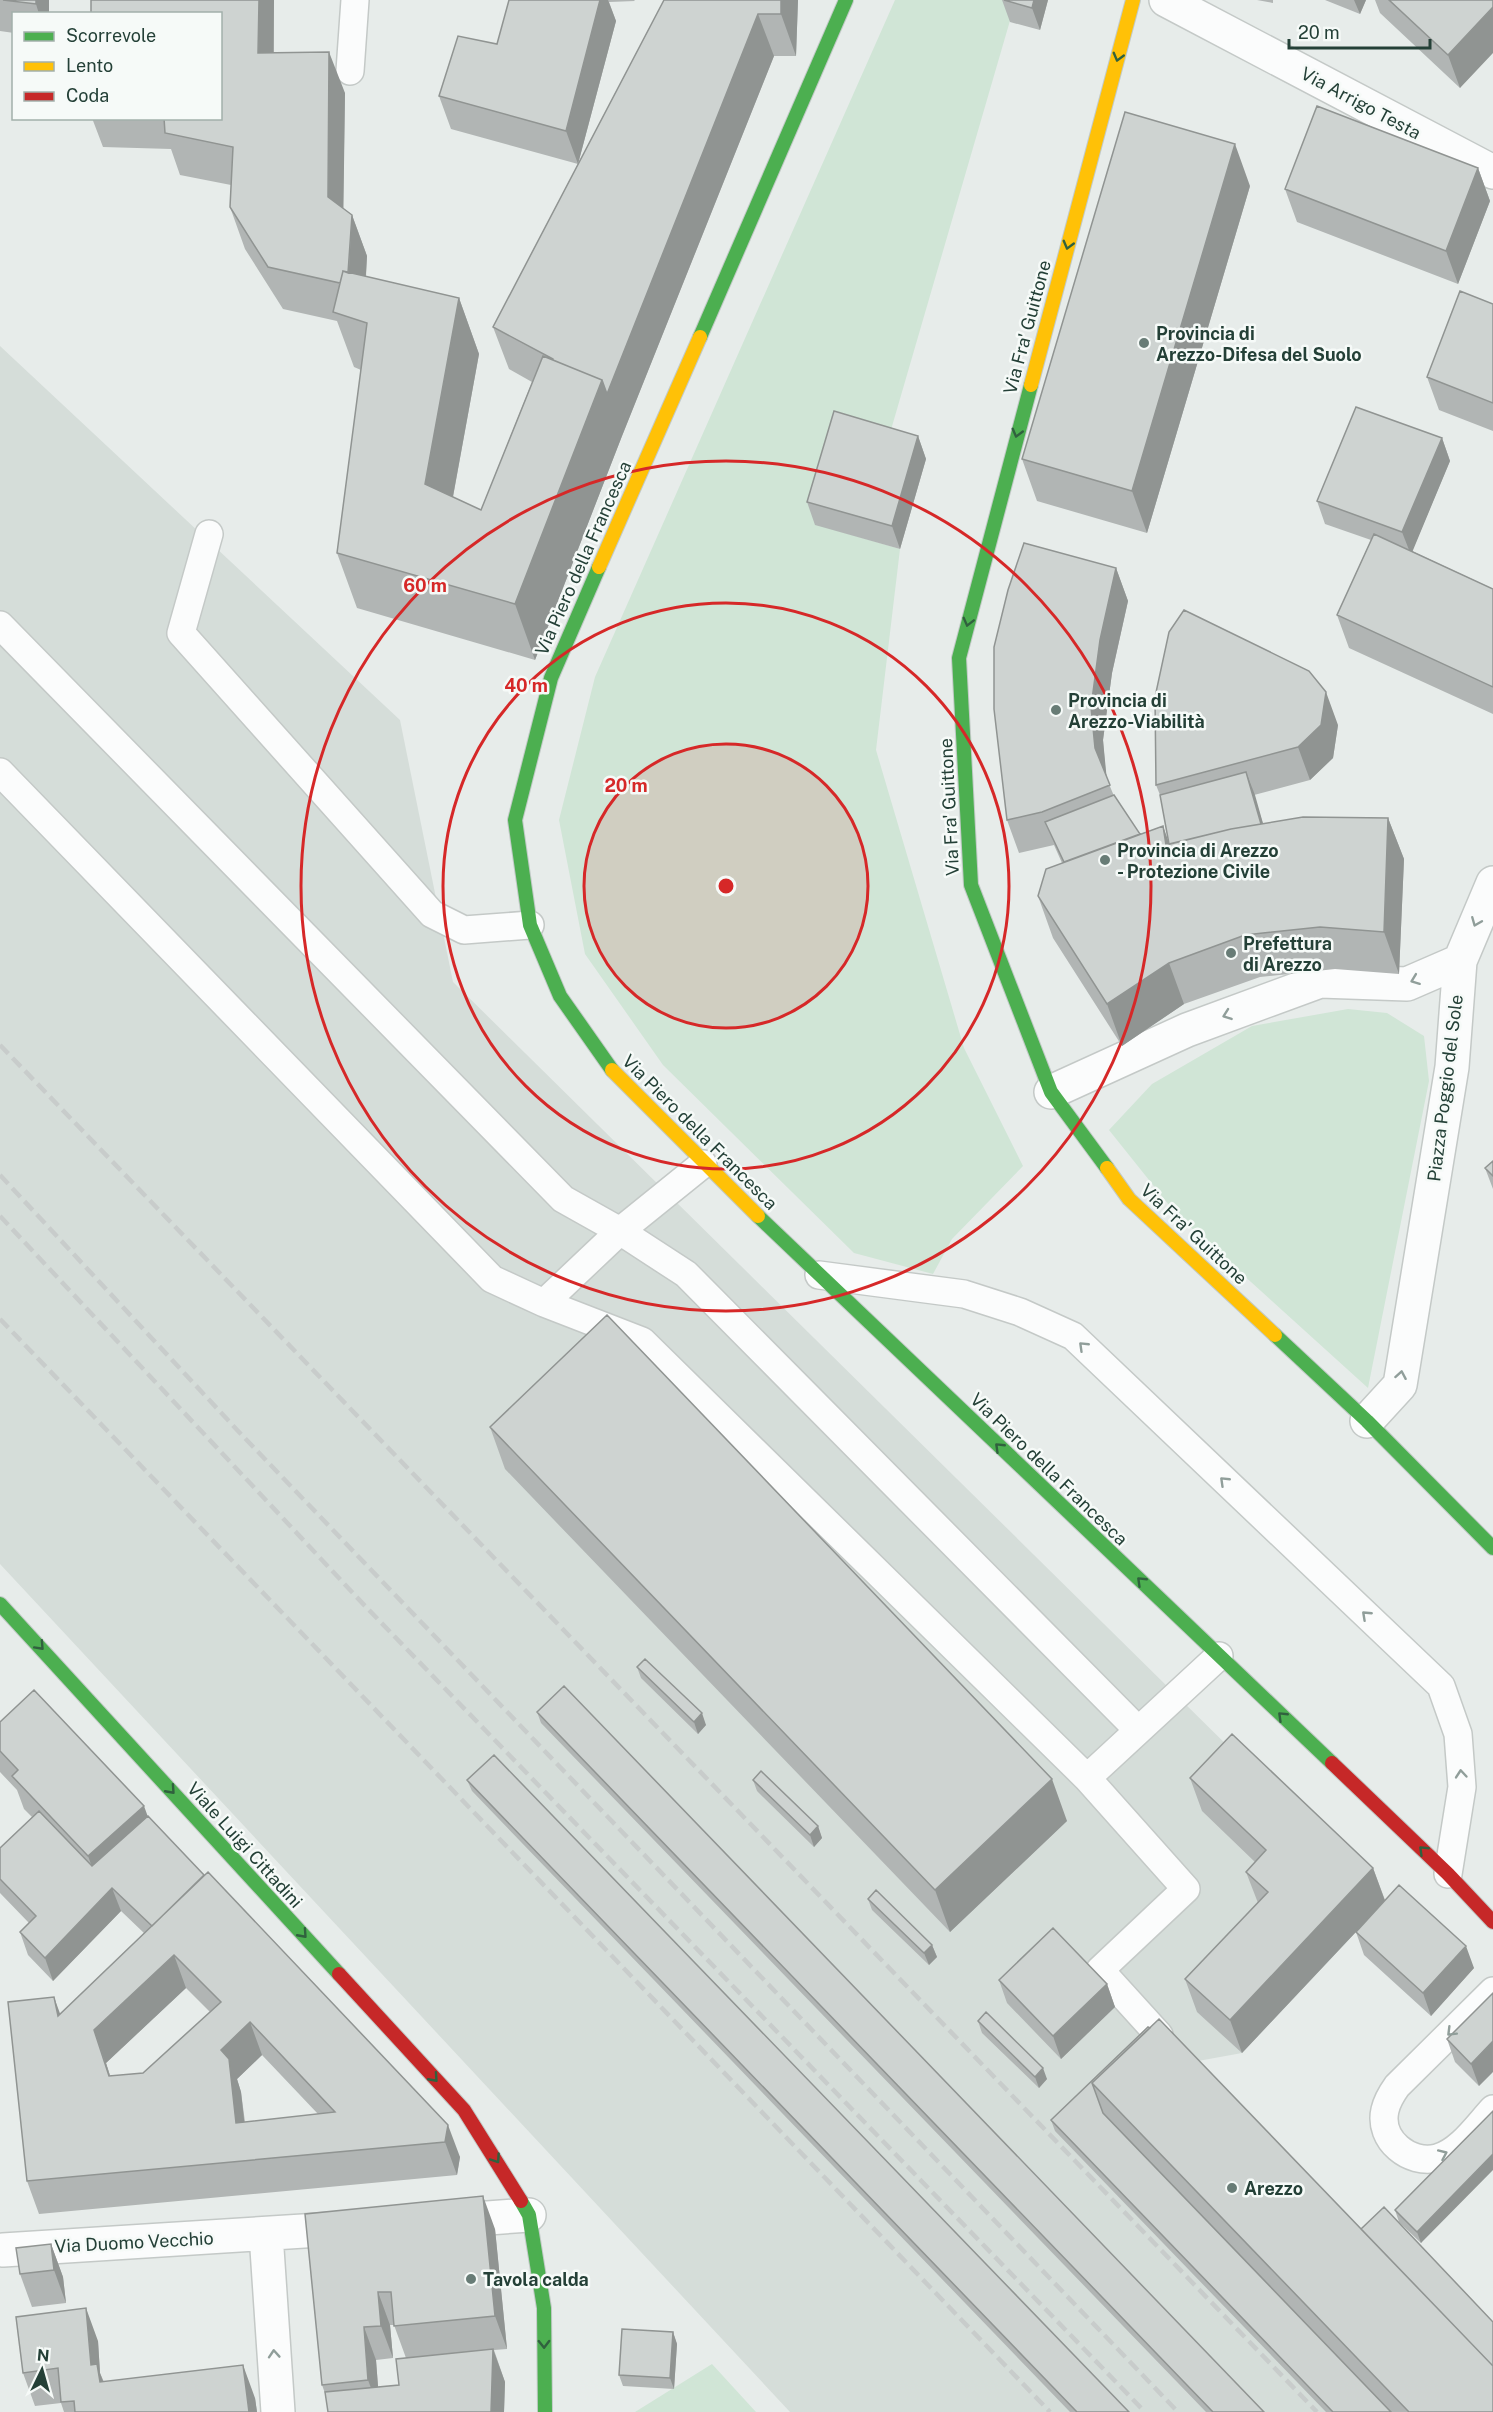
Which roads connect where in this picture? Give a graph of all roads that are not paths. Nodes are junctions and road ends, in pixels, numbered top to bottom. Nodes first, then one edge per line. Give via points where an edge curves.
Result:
1 (356, 0) edge
2 (846, 0) edge
3 (1133, 0) edge
4 (1166, 0) edge
5 (350, 71) dead end
6 (1493, 172) edge
7 (209, 534) dead end
8 (0, 625) edge
9 (0, 772) edge
10 (1493, 883) edge
11 (530, 925) junction
12 (1460, 961) junction
13 (1051, 1092) junction
14 (703, 1164) junction
15 (620, 1231) junction
16 (819, 1275) junction
17 (544, 1303) junction
18 (1367, 1421) junction
19 (1493, 1548) edge
20 (0, 1604) edge
21 (1219, 1656) junction
22 (1138, 1730) junction
23 (1087, 1778) junction
24 (1448, 1874) junction
25 (1493, 1923) edge
26 (1493, 1991) edge
27 (1159, 2036) edge
28 (1493, 2109) edge
29 (530, 2215) junction
30 (415, 2223) edge
31 (380, 2226) edge
32 (266, 2234) junction
33 (3, 2250) dead end
34 (278, 2412) edge
35 (545, 2412) edge

1 - 5 lane
2 - 11 main road, Via Piero della Francesca via 551,678 515,820
3 -> 13 main road, Via Fra' Guittone via 959,658 971,885
4 - 6 street, Via Arrigo Testa
7 - 11 lane via 181,633 432,914 464,930
8 - 15 lane via 562,1200
9 - 17 lane via 492,1279
10 -> 12 street
11 - 14 main road, Via Piero della Francesca via 560,996 617,1078
12 -> 13 street, Piazza Poggio del Sole via 1407,984 1320,981 1187,1030
18 -> 12 street, Piazza Poggio del Sole via 1400,1385 1452,1066
13 - 18 main road, Via Fra' Guittone via 1130,1199
14 - 15 lane
14 - 16 main road, Via Piero della Francesca
15 - 17 lane
15 - 22 lane via 687,1274
21 -> 16 main road, Via Piero della Francesca
24 -> 16 lane via 1462,1786 1458,1734 1441,1686 1073,1336 1020,1312 964,1294
17 - 23 lane via 642,1341
18 - 19 main road, Via Fra' Guittone
20 -> 29 main road, Viale Luigi Cittadini via 464,2110
21 - 22 lane
24 -> 21 main road, Via Piero della Francesca
22 - 23 lane
23 - 27 lane via 1186,1889 1100,1970
24 - 25 main road, Via Piero della Francesca
26 -> 28 lane via 1389,2097 1385,2127 1396,2146 1426,2159 1449,2153
29 - 30 street
29 -> 35 main road via 544,2308
31 - 32 street, Via Duomo Vecchio
32 - 33 street, Via Duomo Vecchio
34 -> 32 street

